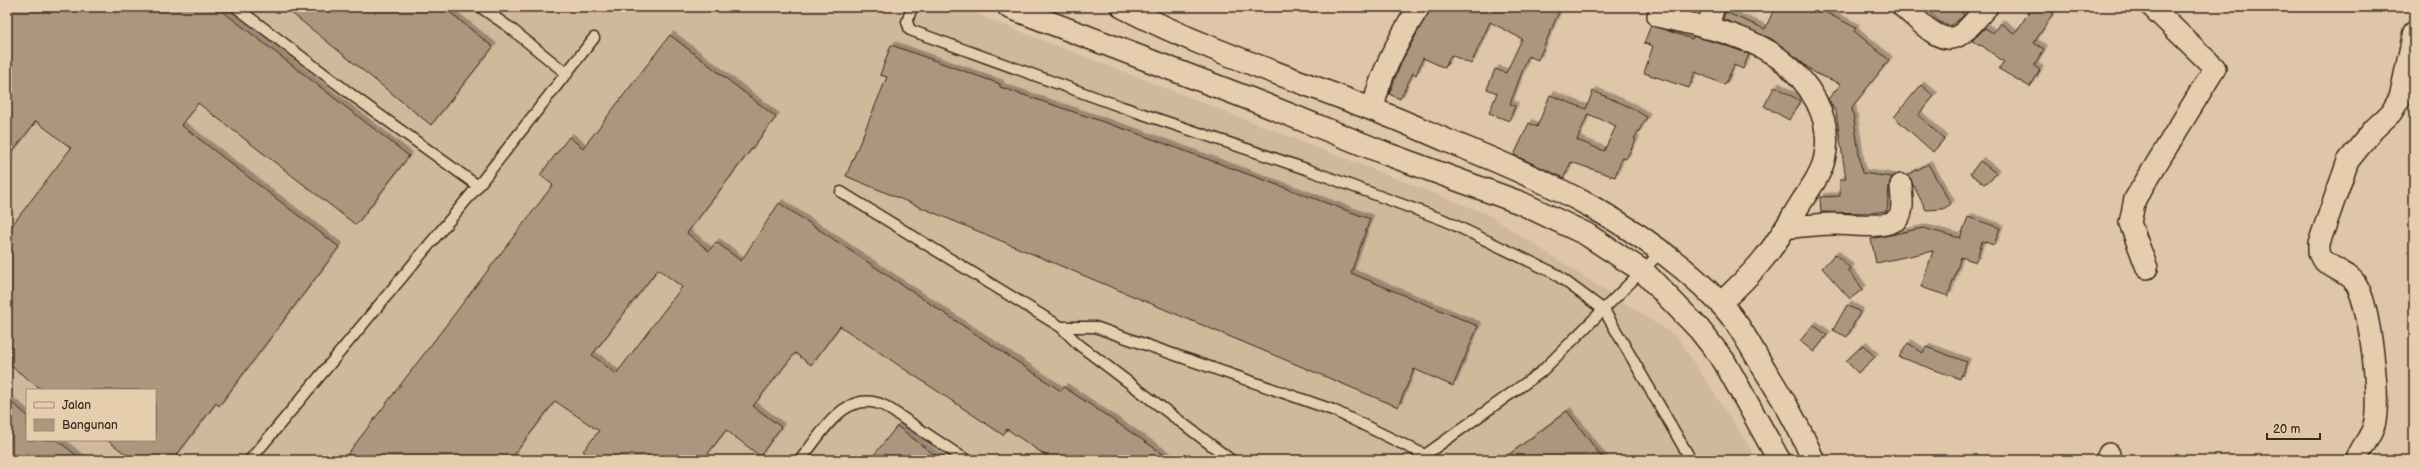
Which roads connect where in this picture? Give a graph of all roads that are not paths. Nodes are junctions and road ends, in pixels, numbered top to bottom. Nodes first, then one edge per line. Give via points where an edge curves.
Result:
1 (480, 7) edge
2 (912, 7) edge
3 (1009, 7) edge
4 (1123, 7) edge
5 (1419, 7) edge
6 (1714, 7) edge
7 (1903, 7) edge
8 (1987, 7) edge
9 (2152, 7) edge
10 (237, 8) edge
11 (1146, 12) edge
12 (1658, 16) dead end
13 (1707, 28) junction
14 (2414, 32) edge
15 (594, 38) dead end
16 (1271, 71) junction
17 (567, 74) junction
18 (1258, 102) junction
19 (1373, 109) junction
20 (1900, 185) dead end
21 (478, 186) junction
22 (841, 192) dead end
23 (1785, 228) junction
24 (1662, 251) junction
25 (2147, 268) dead end
26 (1644, 272) junction
27 (1721, 304) junction
28 (1604, 310) junction
29 (1060, 327) junction
30 (1422, 458) edge
31 (250, 460) edge
32 (800, 460) edge
33 (966, 460) edge
34 (1231, 460) edge
35 (1691, 460) edge
36 (1779, 460) edge
37 (1813, 460) edge
38 (2356, 460) edge

1 - 17 lane via 510,27
2 - 28 lane via 908,22 910,30 1444,220 1554,273
3 - 18 street
4 - 11 street
5 - 19 street via 1406,27 1377,88
6 - 13 street
7 - 8 street via 1936,34 1950,38 1960,35
9 - 25 street via 2215,68 2135,199 2130,223
10 - 21 lane
11 - 16 street
12 - 13 street
13 - 23 street via 1757,46 1780,59 1801,78 1824,117 1826,155 1820,173
14 - 38 street via 2400,98 2348,161 2319,243 2322,259 2357,284 2367,318 2377,394 2376,416 2370,438
15 - 17 lane
16 - 18 street
16 - 19 street
17 - 21 lane
18 - 26 street via 1539,211 1586,234
19 - 24 street via 1530,175 1615,220
20 - 23 street via 1902,208 1892,222 1862,226 1835,224
21 - 31 lane
22 - 29 lane
23 - 27 street via 1765,257
24 - 26 lane
24 - 27 street
26 - 28 lane
26 - 36 street via 1699,329 1724,361
27 - 37 street via 1797,422
28 - 30 lane via 1541,372
28 - 35 lane
29 - 30 lane via 1095,327 1333,410
29 - 34 lane via 1078,344
32 - 33 lane via 844,407 854,402 873,401 913,424

